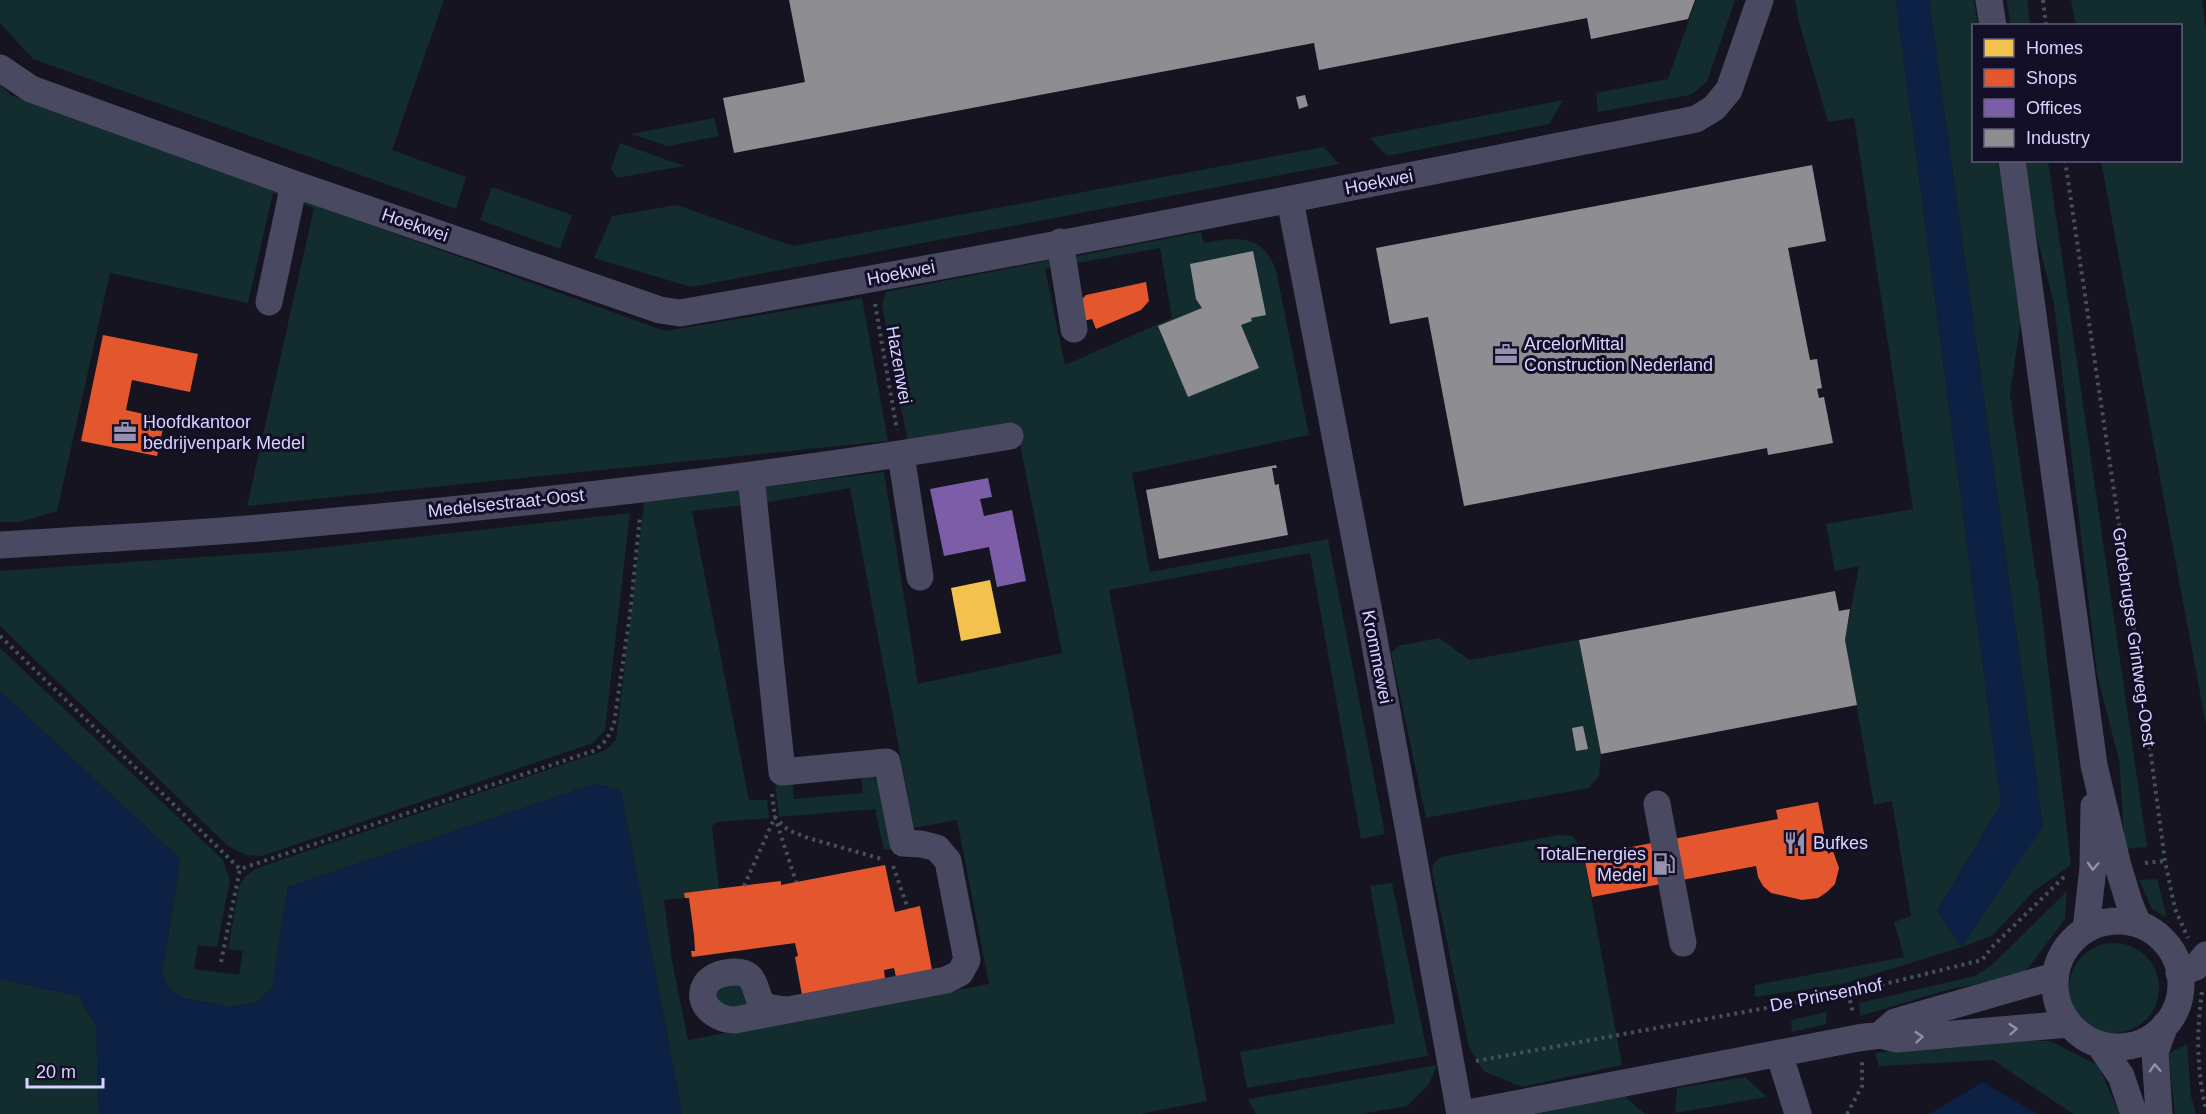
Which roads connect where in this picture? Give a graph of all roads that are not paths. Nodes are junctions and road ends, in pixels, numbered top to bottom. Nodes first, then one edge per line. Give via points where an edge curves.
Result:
1 (1760, 0) edge
2 (1989, 0) edge
3 (1993, 24) edge
4 (0, 68) edge
5 (2012, 162) edge
6 (294, 184) junction
7 (1290, 200) junction
8 (1060, 242) junction
9 (269, 302) dead end
10 (1074, 329) dead end
11 (1010, 436) dead end
12 (901, 455) junction
13 (751, 476) junction
14 (0, 545) edge
15 (920, 577) dead end
16 (1657, 804) dead end
17 (2106, 867) junction
18 (2138, 924) junction
19 (2086, 929) junction
20 (1683, 943) dead end
21 (2194, 965) edge
22 (2055, 976) junction
23 (786, 1010) dead end
24 (2068, 1024) junction
25 (2166, 1025) junction
26 (1880, 1035) junction
27 (2099, 1044) junction
28 (1779, 1053) junction
29 (1461, 1114) edge
30 (1798, 1114) edge
31 (2134, 1114) edge
32 (2159, 1114) edge

1 - 7 street, Hoekwei via 1729,90 1714,108 1696,119
2 - 3 street
4 - 6 street, Hoekwei via 31,89
5 - 17 street
6 - 8 street, Hoekwei via 660,310 680,313
6 - 9 street
7 - 8 street, Hoekwei
7 - 29 street, Krommewei
8 - 10 street
11 - 12 street, Medelsestraat-Oost
12 - 13 street, Medelsestraat-Oost
12 - 15 street
13 - 14 street, Medelsestraat-Oost via 268,528
13 - 23 street via 782,772 887,762 903,843 937,848 948,861 967,960 960,973 946,980
16 - 20 street
17 - 18 street
17 - 19 street
18 - 19 street via 2120,921
18 - 21 street via 2169,947 2178,965
19 - 22 street via 2060,957
21 - 25 street
22 - 24 street via 2055,993
22 - 26 street via 1895,1022
26 -> 24 street via 1896,1039
24 - 27 street
25 - 27 street via 2135,1044
32 -> 25 street via 2155,1052
26 - 28 street
27 - 31 street via 2121,1076
28 - 29 street
28 - 30 street

